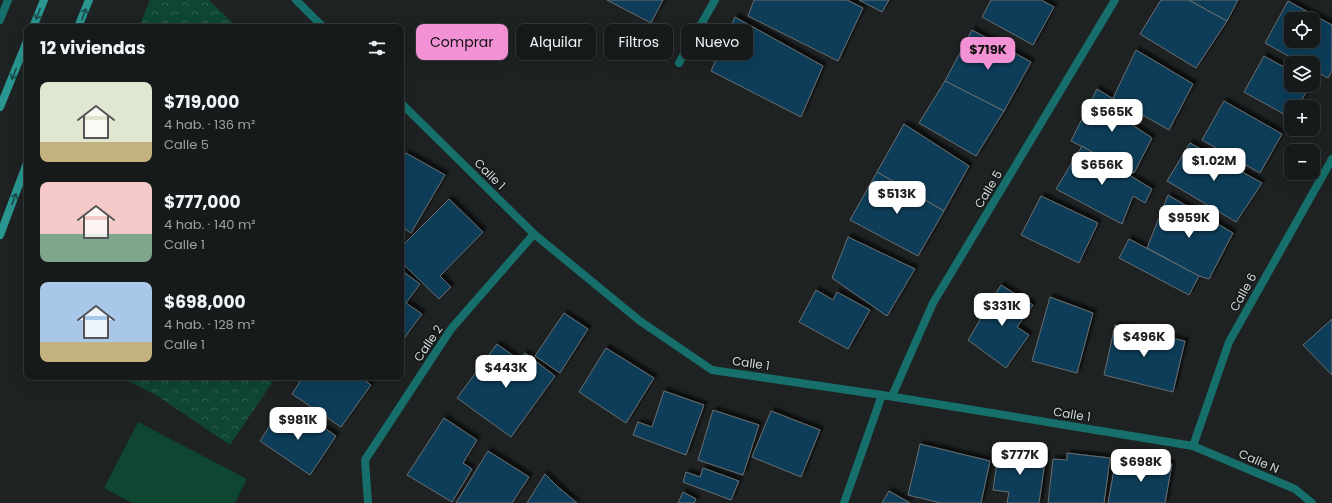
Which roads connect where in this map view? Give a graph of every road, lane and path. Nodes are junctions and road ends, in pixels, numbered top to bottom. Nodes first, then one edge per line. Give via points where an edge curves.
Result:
1 (8, 0) edge
2 (44, 0) edge
3 (89, 0) edge
4 (296, 0) edge
5 (715, 0) edge
6 (1115, 0) edge
7 (0, 20) edge
8 (34, 24) edge
9 (79, 24) edge
10 (320, 24) edge
11 (24, 48) edge
12 (679, 63) dead end
13 (404, 106) edge
14 (0, 107) edge
15 (1332, 159) edge
16 (24, 171) edge
17 (534, 234) junction
18 (0, 235) edge
19 (882, 395) junction
20 (892, 396) junction
21 (1193, 446) junction
22 (368, 503) edge
23 (844, 503) edge
24 (1312, 503) edge

1 - 7 street
2 -> 8 street
9 -> 3 street
4 - 10 street
5 - 12 street
6 - 20 street, Calle 5 via 933,303
11 -> 14 street
13 - 17 street, Calle 1
15 - 21 street, Calle 6 via 1229,342
18 -> 16 street
17 - 19 street, Calle 1 via 640,321 712,370
17 - 22 street, Calle 2 via 451,329 365,460
19 - 20 street, Calle 1
19 - 23 street
20 - 21 street, Calle 1
21 - 24 street, Calle N via 1295,489

